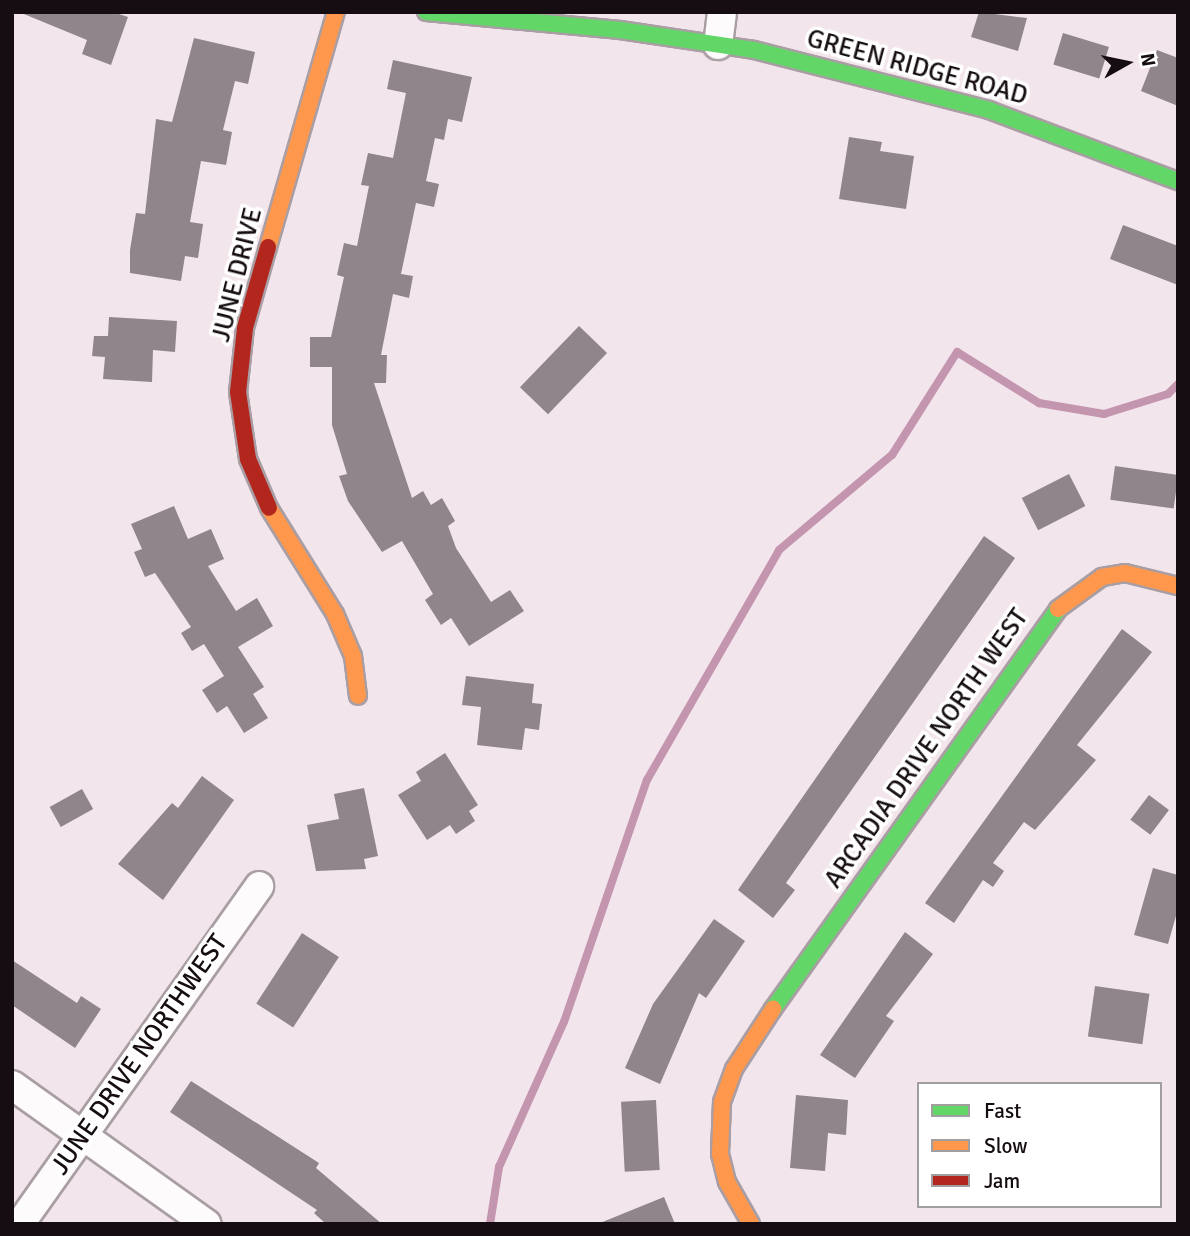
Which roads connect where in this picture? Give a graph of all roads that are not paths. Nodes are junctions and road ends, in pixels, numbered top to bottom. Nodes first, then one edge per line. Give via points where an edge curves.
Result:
1 (336, 12) edge
2 (426, 12) edge
3 (722, 12) edge
4 (718, 45) junction
5 (1178, 181) edge
6 (1178, 586) edge
7 (358, 696) dead end
8 (259, 886) dead end
9 (12, 1086) edge
10 (82, 1137) junction
11 (20, 1224) edge
12 (207, 1224) edge
13 (751, 1224) edge

1 - 7 street, JUNE DRIVE via 246,328 239,392 248,459 278,530 335,614 353,656
2 - 4 street, GREEN RIDGE ROAD
3 - 4 street
4 - 5 street, GREEN RIDGE ROAD via 889,82 989,110
6 - 13 street, ARCADIA DRIVE NORTH WEST via 1125,573 1102,577 1066,598 761,1028 734,1069 719,1125 727,1182
8 - 10 street, JUNE DRIVE NORTHWEST
9 - 10 street
10 - 11 street, JUNE DRIVE NORTHWEST
10 - 12 street

